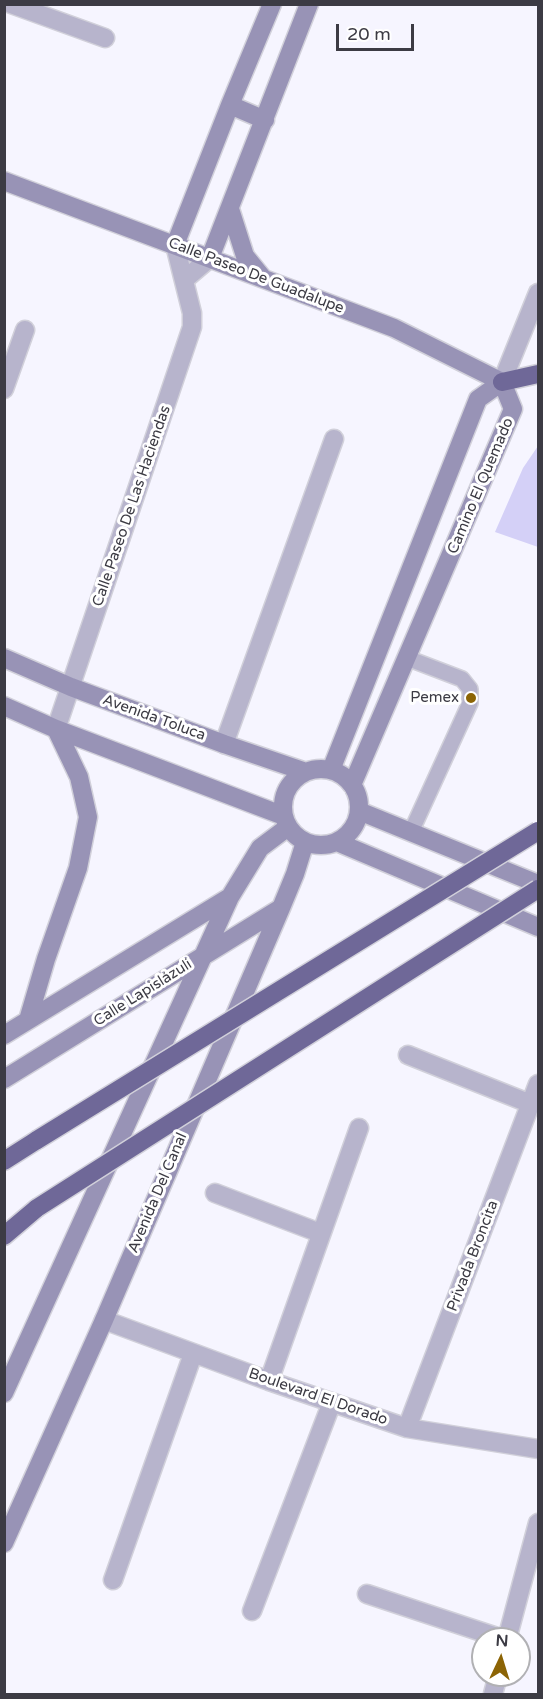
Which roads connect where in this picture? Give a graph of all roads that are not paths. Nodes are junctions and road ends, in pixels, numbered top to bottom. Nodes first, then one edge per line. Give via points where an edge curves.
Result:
1 (11, 4) edge
2 (272, 4) edge
3 (309, 4) edge
4 (105, 38) dead end
5 (230, 105) junction
6 (265, 120) junction
7 (4, 181) edge
8 (230, 209) junction
9 (175, 245) junction
10 (210, 258) junction
11 (262, 278) junction
12 (184, 280) junction
13 (538, 293) edge
14 (25, 330) dead end
15 (538, 374) edge
16 (502, 382) junction
17 (4, 389) edge
18 (334, 439) dead end
19 (4, 658) edge
20 (407, 658) junction
21 (71, 687) junction
22 (4, 706) edge
23 (56, 729) junction
24 (224, 744) junction
25 (330, 770) junction
26 (306, 772) junction
27 (352, 785) junction
28 (359, 811) junction
29 (286, 821) junction
30 (538, 831) edge
31 (411, 832) junction
32 (305, 842) junction
33 (337, 842) junction
34 (538, 884) edge
35 (538, 889) edge
36 (230, 897) junction
37 (281, 908) junction
38 (538, 927) edge
39 (203, 956) junction
40 (28, 1020) junction
41 (4, 1035) edge
42 (408, 1055) dead end
43 (4, 1079) edge
44 (538, 1083) edge
45 (531, 1104) junction
46 (359, 1128) dead end
47 (4, 1161) edge
48 (214, 1192) dead end
49 (37, 1208) junction
50 (4, 1229) edge
51 (320, 1233) junction
52 (4, 1236) edge
53 (104, 1320) junction
54 (193, 1354) junction
55 (269, 1381) junction
56 (4, 1393) edge
57 (332, 1402) junction
58 (407, 1428) junction
59 (538, 1449) edge
60 (538, 1523) edge
61 (4, 1543) edge
62 (112, 1580) dead end
63 (367, 1594) dead end
64 (252, 1611) dead end
65 (508, 1627) edge
66 (471, 1628) edge

1 - 4 street
2 - 5 street
3 - 6 street
5 - 6 street
5 - 9 street
6 - 8 street
7 - 9 street, Calle Paseo De Guadalupe
8 - 10 street
8 - 11 street via 245,256
9 - 10 street, Calle Paseo De Guadalupe
9 - 12 street, Calle Paseo De Las Haciendas
10 - 11 street, Calle Paseo De Guadalupe
10 - 12 street
11 - 16 street, Calle Paseo De Guadalupe via 394,328
12 - 21 street, Calle Paseo De Las Haciendas via 192,327
13 - 16 street
14 - 17 street
15 - 16 highway
16 - 20 street, Camino El Quemado via 513,409
16 - 25 street via 478,399
18 - 24 street
19 - 21 street, Avenida Toluca
20 - 27 street, Camino El Quemado
20 - 31 lane via 462,679 470,689 470,703
21 - 23 street, Calle Paseo De Las Haciendas
21 - 24 street, Avenida Toluca
22 - 23 street
23 - 29 street
23 - 40 street via 79,777 88,817 78,868
24 - 26 street, Avenida Toluca
25 - 26 street
25 - 27 street
26 - 29 street via 289,785 284,795
27 - 28 street
28 - 31 street
28 - 33 street via 356,824
29 - 32 street
29 - 36 street via 260,848
30 - 47 highway, bridge
31 - 34 street
32 - 33 street
32 - 37 street, Avenida Del Canal
33 - 38 street
35 - 49 highway, bridge
36 - 39 street
36 - 40 street
37 - 39 street, Calle Lapislázuli
37 - 53 street, Avenida Del Canal
39 - 43 street, Calle Lapislázuli
39 - 56 street
40 - 41 street
42 - 45 street
44 - 45 street, Privada Broncita
45 - 58 street, Privada Broncita
46 - 51 street
48 - 51 street
49 - 50 highway
49 - 52 highway
51 - 55 street
53 - 54 street, Boulevard El Dorado
53 - 61 street, Avenida Del Canal
54 - 55 street, Boulevard El Dorado
54 - 62 street
55 - 57 street, Boulevard El Dorado
57 - 58 street, Boulevard El Dorado
57 - 64 street
58 - 59 street, Boulevard El Dorado
60 - 65 street
63 - 66 street

